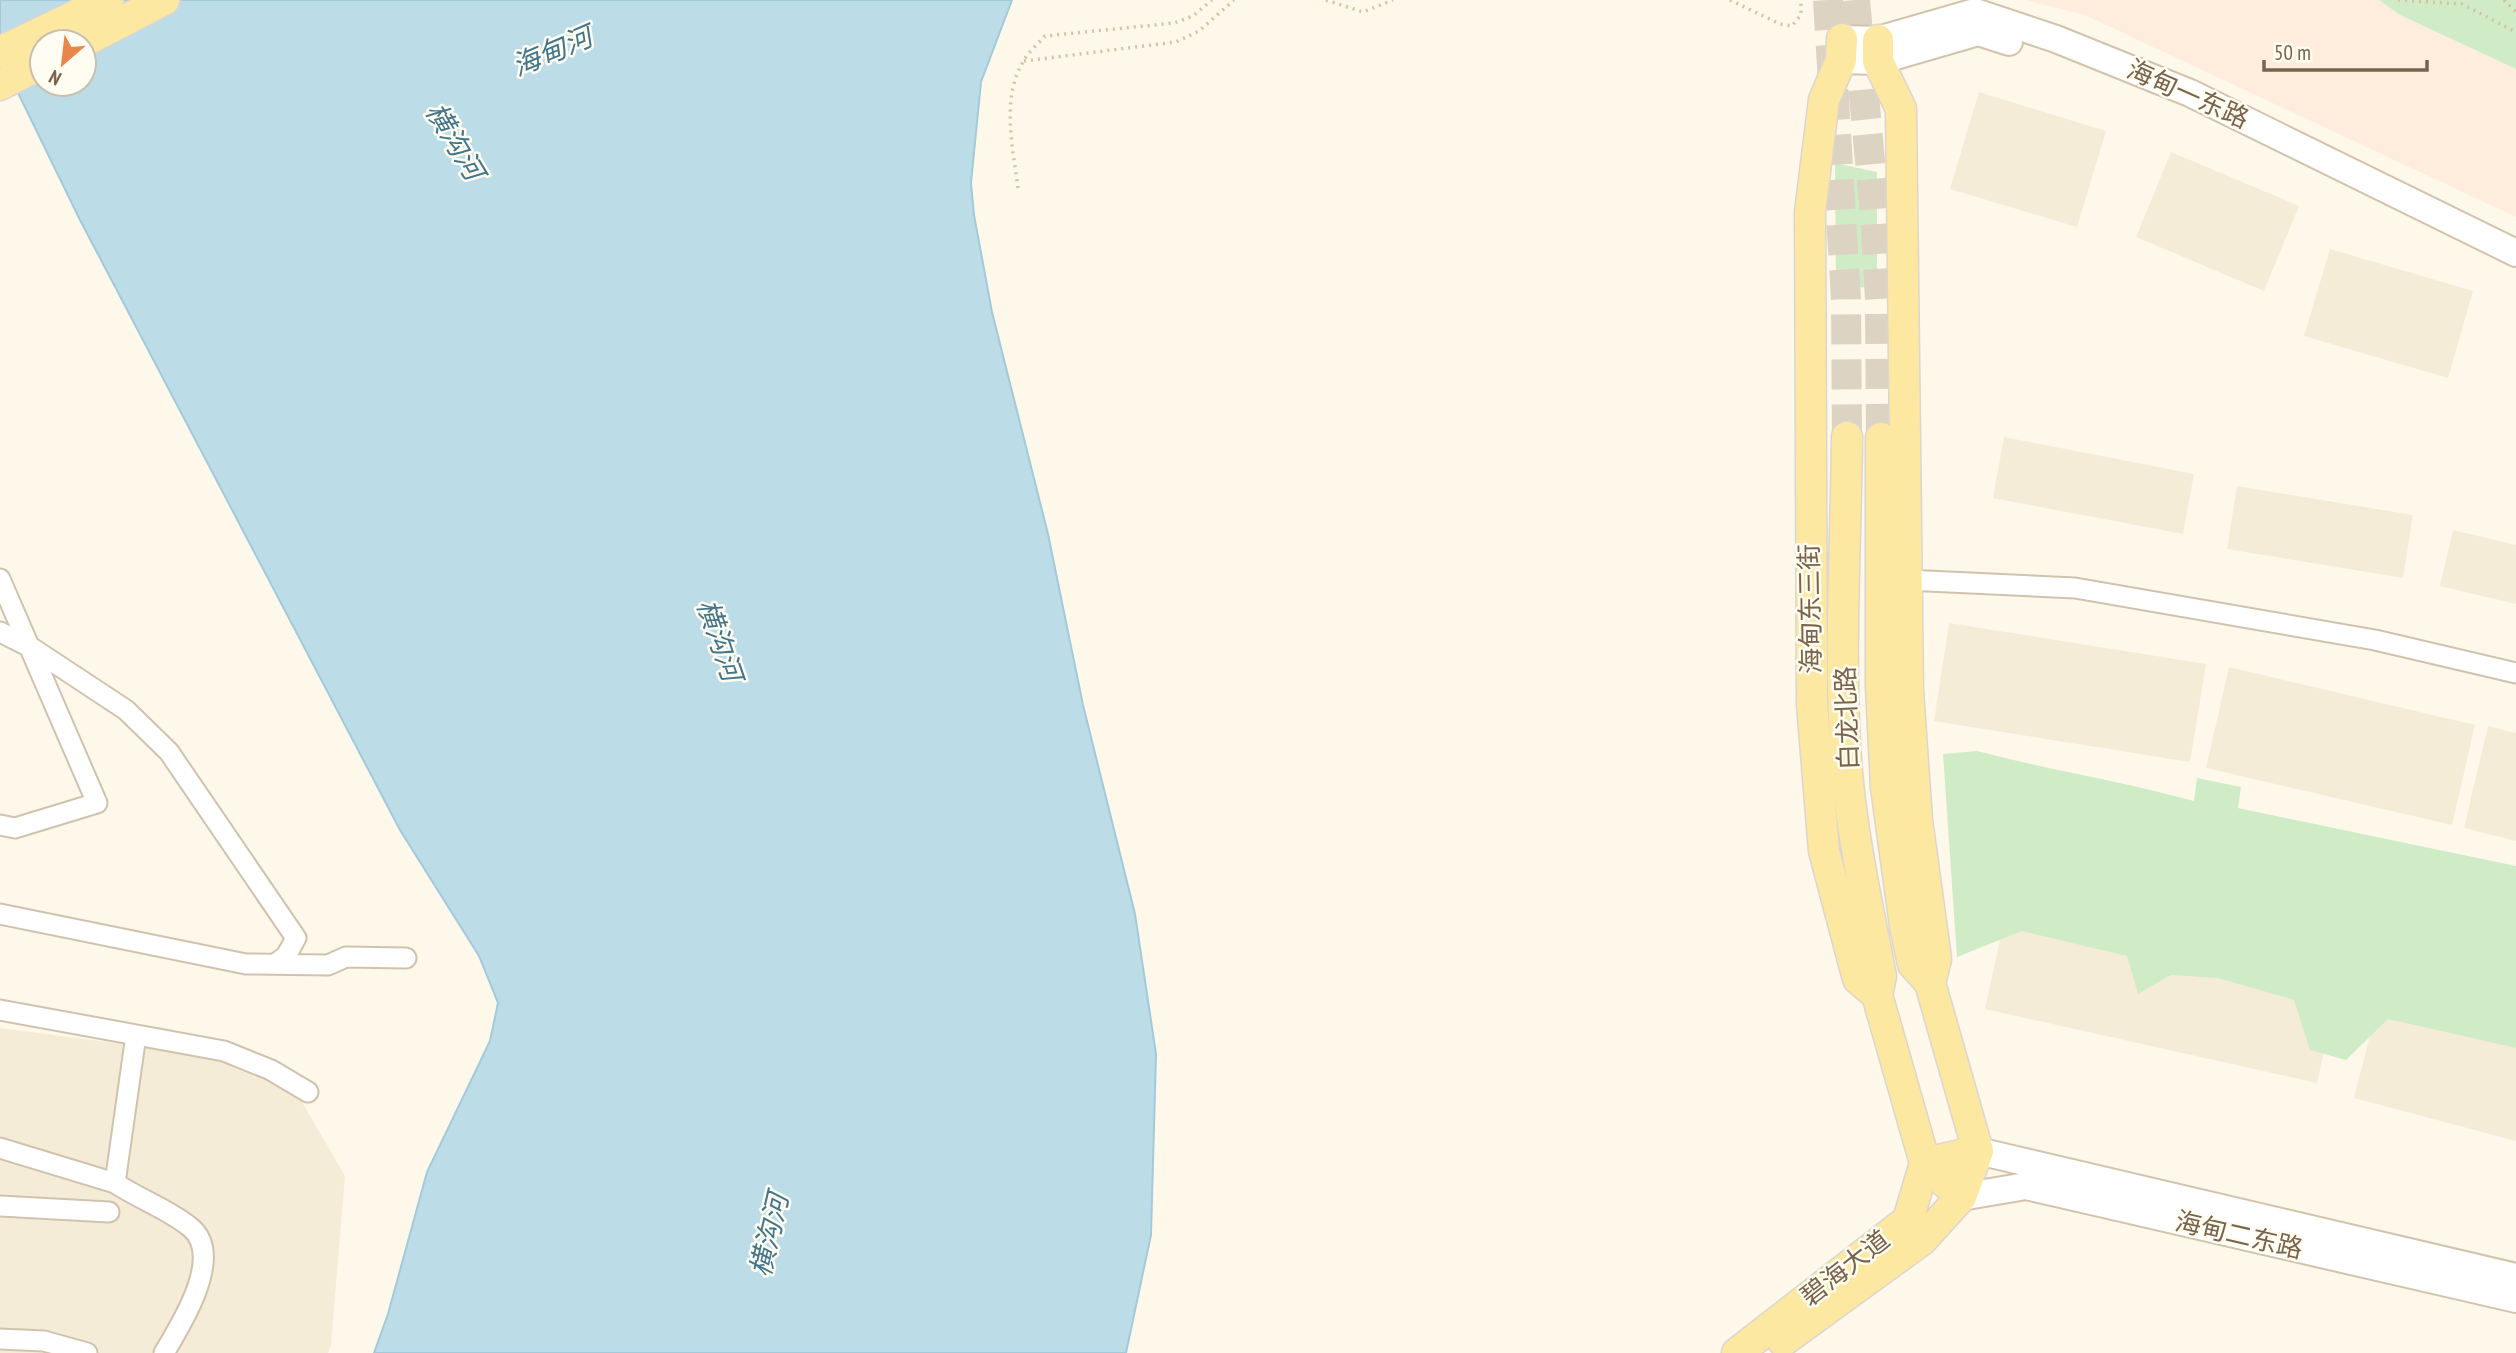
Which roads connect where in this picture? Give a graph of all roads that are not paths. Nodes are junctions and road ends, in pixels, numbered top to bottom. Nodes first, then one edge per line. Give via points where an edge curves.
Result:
1 (108, 0) edge
2 (164, 0) edge
3 (98, 34) edge
4 (1842, 49) joint
5 (1878, 50) junction
6 (0, 52) edge
7 (28, 70) edge
8 (0, 85) edge
9 (2516, 253) edge
10 (2516, 269) edge
11 (1847, 437) tunnel mouth
12 (1881, 438) tunnel mouth
13 (0, 579) edge
14 (1906, 580) junction
15 (0, 632) edge
16 (32, 648) junction
17 (2516, 673) edge
18 (0, 825) edge
19 (0, 914) edge
20 (406, 958) dead end
21 (275, 964) junction
22 (1930, 983) junction
23 (1877, 995) junction
24 (0, 1010) edge
25 (136, 1035) junction
26 (308, 1092) dead end
27 (0, 1148) edge
28 (1978, 1151) junction
29 (1925, 1163) junction
30 (116, 1183) junction
31 (1961, 1197) junction
32 (0, 1206) edge
33 (109, 1212) dead end
34 (2516, 1277) edge
35 (2516, 1299) edge
36 (0, 1339) edge
37 (87, 1353) edge
38 (164, 1353) edge
39 (1737, 1353) edge
40 (1765, 1353) edge

1 - 6 main road
2 - 3 main road
4 - 5 main road, 海甸一东路
4 - 23 main road, 海甸东三街 via 1824,100 1810,212 1811,705 1824,851 1858,979
5 - 9 main road, 海甸一东路 via 1975,12 2190,93
5 - 10 main road, 海甸一东路 via 1978,32 2050,56 2184,109
5 - 14 main road via 1901,109
7 - 8 main road
11 - 23 main road, 白龙北路 via 1847,769 1856,846 1881,976
12 - 22 main road, 白龙北路 via 1881,687 1886,787 1913,964
13 - 16 street
14 - 17 street via 2075,588 2375,640
14 - 22 main road via 1910,751 1936,959
15 - 16 street
16 - 18 street via 97,803 15,828
16 - 21 street via 127,710 169,752 296,938 286,956
19 - 21 street via 147,942 200,957
20 - 21 street via 346,957 328,965
22 - 28 main road
23 - 29 main road, 海甸东三街
24 - 25 street
25 - 26 street via 225,1051
25 - 30 street
27 - 30 street
28 - 29 main road
28 - 31 main road
28 - 34 main road, 海甸二东路
29 - 31 main road
29 - 39 main road, 碧海大道 via 1908,1220
30 - 38 street via 181,1220 204,1241 200,1279
31 - 35 main road, 海甸二东路 via 2026,1186
31 - 40 main road, 碧海大道 via 1922,1240
32 - 33 street
36 - 37 street via 44,1341

